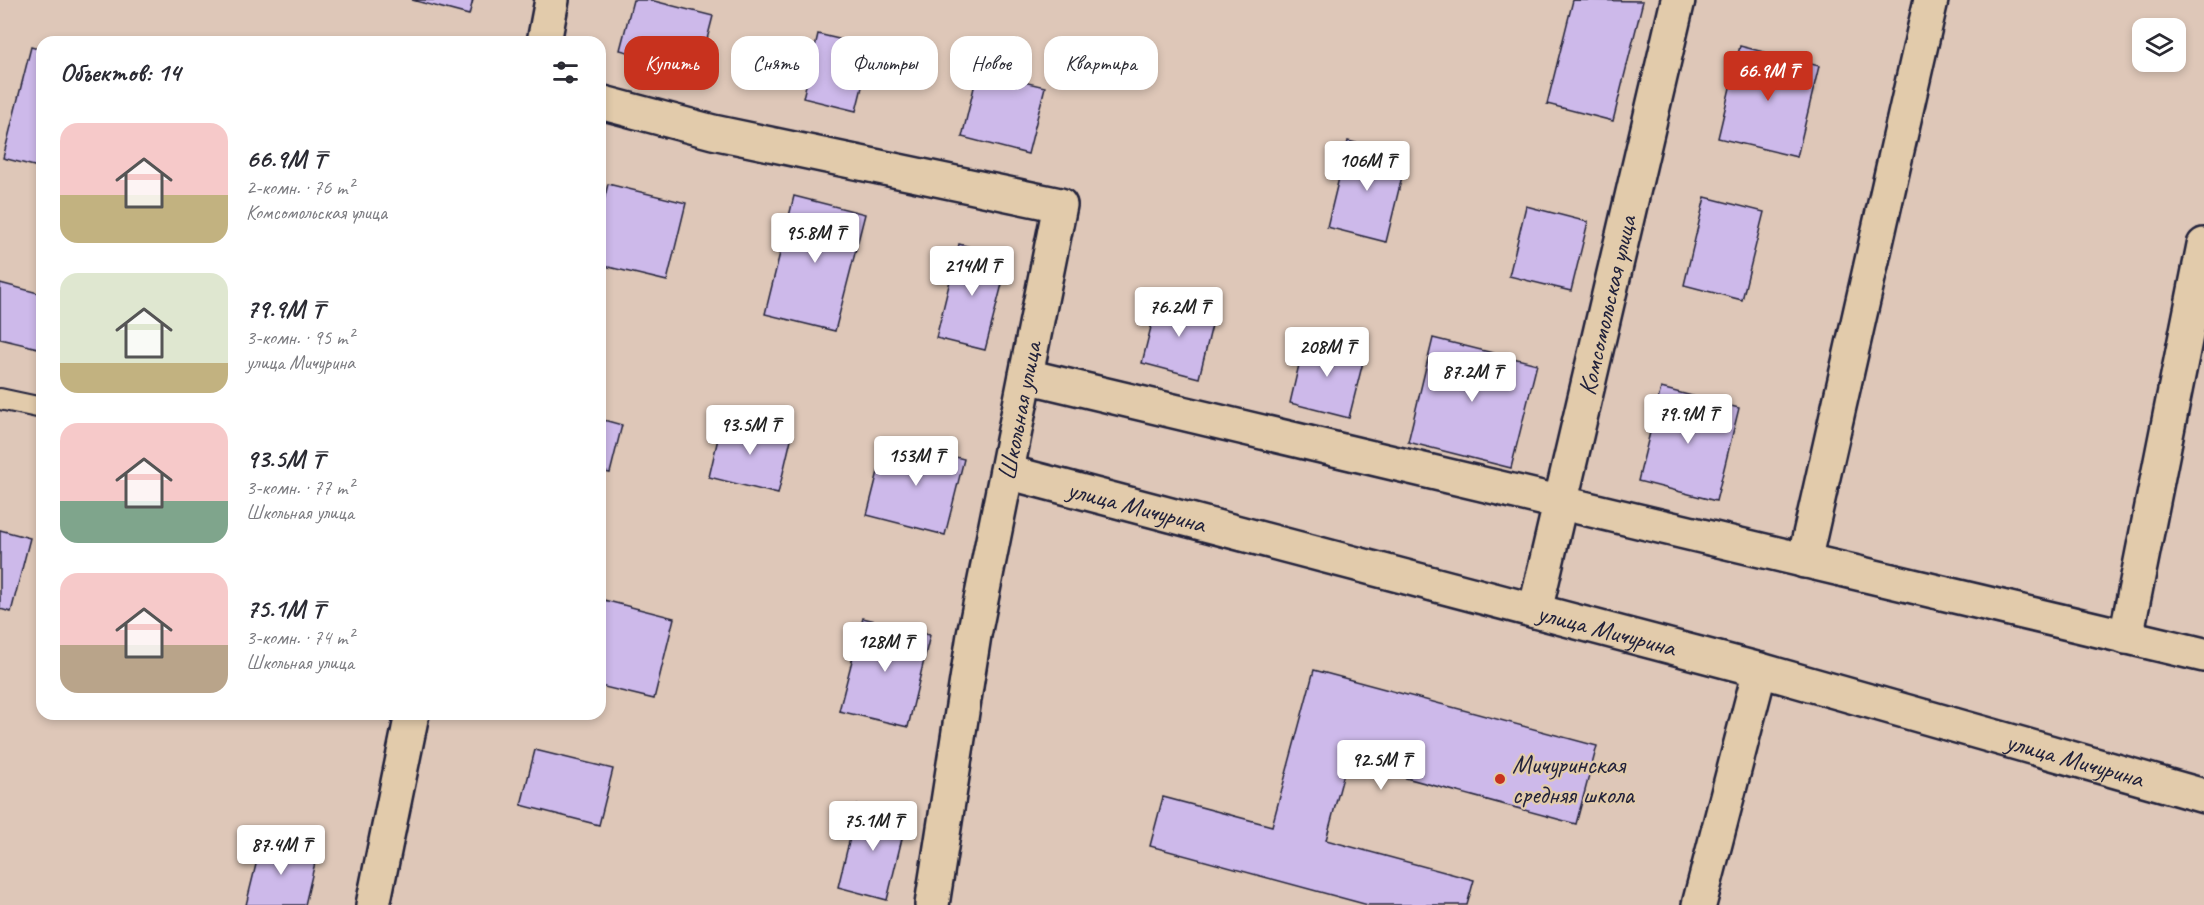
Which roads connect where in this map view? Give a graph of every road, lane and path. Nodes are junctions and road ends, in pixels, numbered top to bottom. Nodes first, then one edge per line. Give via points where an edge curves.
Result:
1 (552, 0) edge
2 (1678, 0) edge
3 (1931, 0) edge
4 (545, 36) edge
5 (606, 104) edge
6 (2204, 245) edge
7 (1026, 376) junction
8 (0, 399) edge
9 (36, 407) edge
10 (1007, 472) junction
11 (1559, 502) junction
12 (1804, 561) junction
13 (1534, 611) junction
14 (2126, 637) junction
15 (2204, 656) edge
16 (1760, 670) junction
17 (411, 720) edge
18 (2204, 796) edge
19 (374, 905) edge
20 (932, 905) edge
21 (1699, 905) edge

1 - 4 street
2 - 11 street, Комсомольская улица
3 - 12 street
5 - 7 street, Школьная улица via 713,132 1060,205
6 - 14 street
7 - 10 street, Школьная улица
7 - 11 street
8 - 9 lane
10 - 13 street, улица Мичурина
10 - 20 street, Школьная улица via 974,635
11 - 12 street
11 - 13 street, Комсомольская улица
12 - 14 street
13 - 16 street, улица Мичурина
14 - 15 street
16 - 18 street, улица Мичурина
16 - 21 street
17 - 19 street

